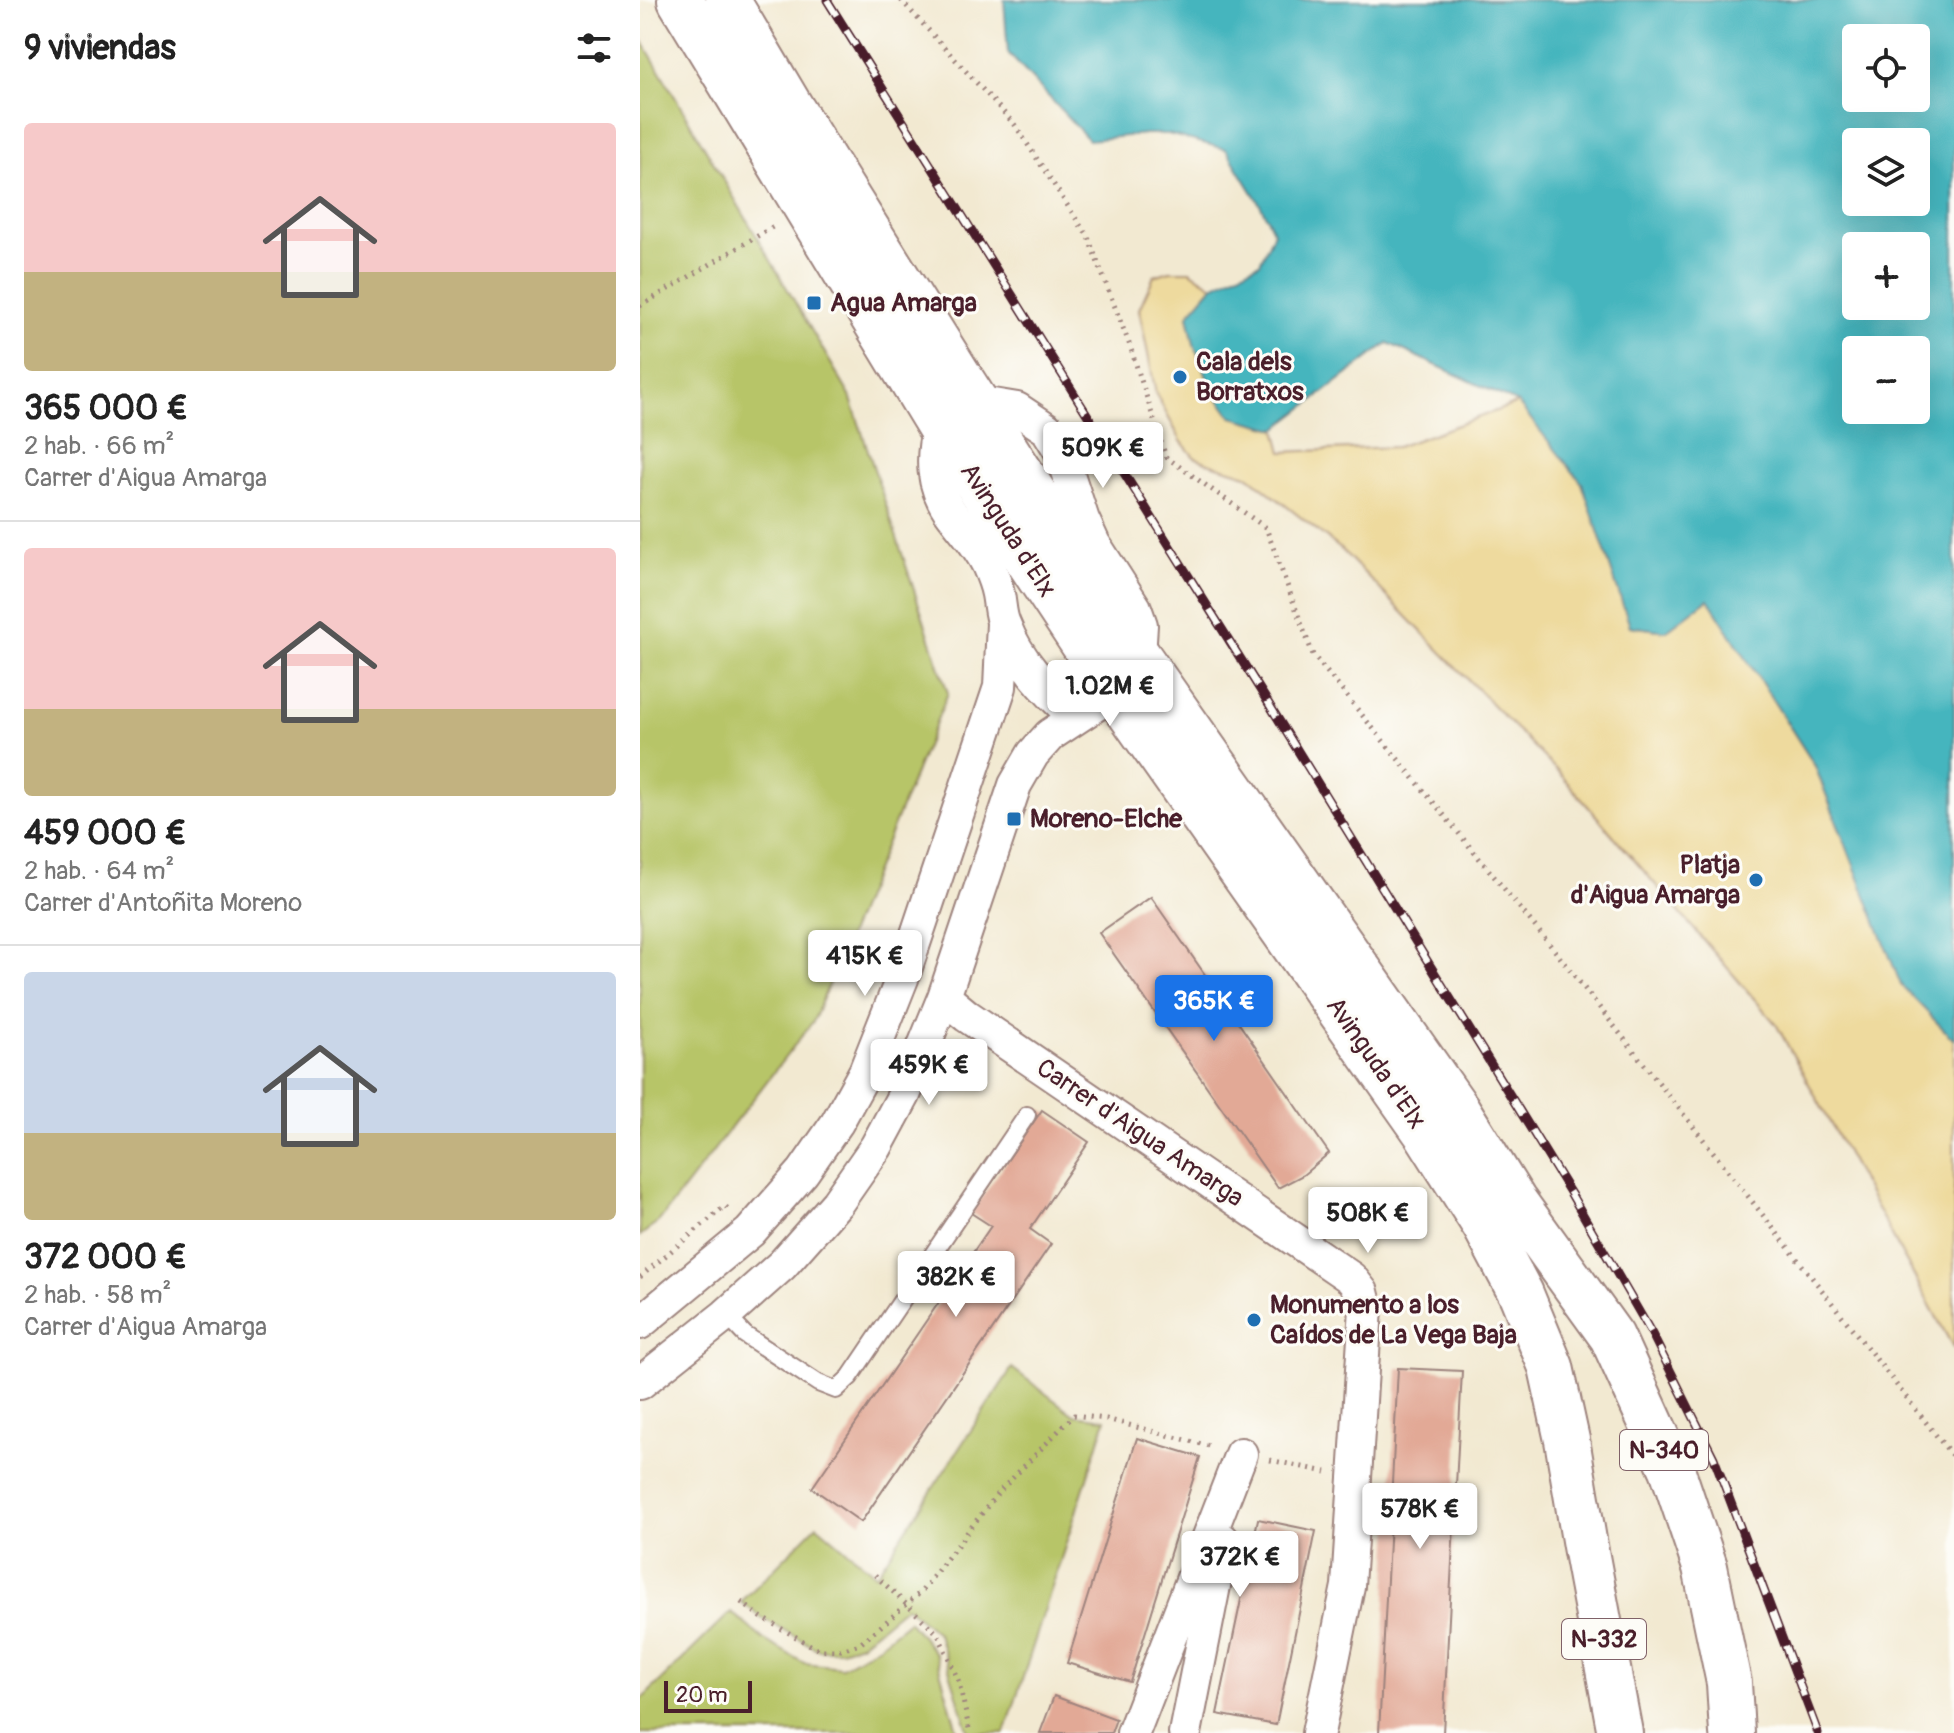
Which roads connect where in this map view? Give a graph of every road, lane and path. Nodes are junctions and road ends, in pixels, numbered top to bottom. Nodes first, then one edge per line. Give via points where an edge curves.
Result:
1 (680, 0) edge
2 (727, 0) edge
3 (901, 0) edge
4 (806, 207) junction
5 (640, 306) edge
6 (975, 402) junction
7 (939, 426) junction
8 (1003, 623) junction
9 (1127, 675) junction
10 (1075, 717) junction
11 (944, 997) junction
12 (1027, 1115) dead end
13 (1514, 1201) junction
14 (741, 1203) dead end
15 (734, 1215) junction
16 (721, 1222) dead end
17 (640, 1277) edge
18 (726, 1315) junction
19 (640, 1323) edge
20 (640, 1383) edge
21 (1241, 1454) junction
22 (1954, 1458) edge
23 (1274, 1461) dead end
24 (1326, 1472) dead end
25 (1585, 1546) junction
26 (875, 1575) dead end
27 (741, 1602) dead end
28 (906, 1605) junction
29 (970, 1733) edge
30 (1133, 1733) edge
31 (1185, 1733) edge
32 (1318, 1733) edge
33 (1589, 1733) edge
34 (1623, 1733) edge
35 (1732, 1733) edge

1 - 4 highway, Avinguda d'Elx
2 - 6 highway, Avinguda d'Elx
3 - 22 path via 1015,125 1088,237 1166,457 1266,528 1313,655 1555,951
4 - 5 path
4 - 7 highway, Avinguda d'Elx
6 - 7 street
6 - 9 highway, Avinguda d'Elx
7 - 8 street, Avinguda d'Elx via 932,466 939,490 988,565
7 - 9 highway, Avinguda d'Elx
8 - 10 street, Avinguda d'Elx via 1022,659
8 - 19 street via 1000,687 903,976 865,1072 803,1172 750,1232
9 - 10 street
9 - 13 highway, Avinguda d'Elx via 1457,1109
9 - 25 highway, Avinguda d'Elx via 1426,1133 1521,1294 1551,1367
10 - 11 street via 1033,754 1015,785
11 - 18 street via 904,1095 868,1158 837,1203 782,1265
11 - 32 street, Carrer d'Aigua Amarga via 1351,1278 1362,1292 1366,1308 1348,1586
12 - 18 lane via 850,1377 836,1390 745,1335
13 - 34 highway, N-332 via 1577,1355 1603,1497
13 - 35 highway, N-340 via 1612,1337 1672,1469 1705,1567 1729,1683
14 - 15 path
15 - 16 path
15 - 17 path via 725,1206
18 - 20 street
21 - 28 path via 1074,1415 997,1494
21 - 30 street
21 - 31 street
23 - 24 path
25 - 33 highway
25 - 34 highway, N-332
26 - 28 path
27 - 28 path via 819,1650 860,1644
28 - 29 path via 938,1634 959,1682

